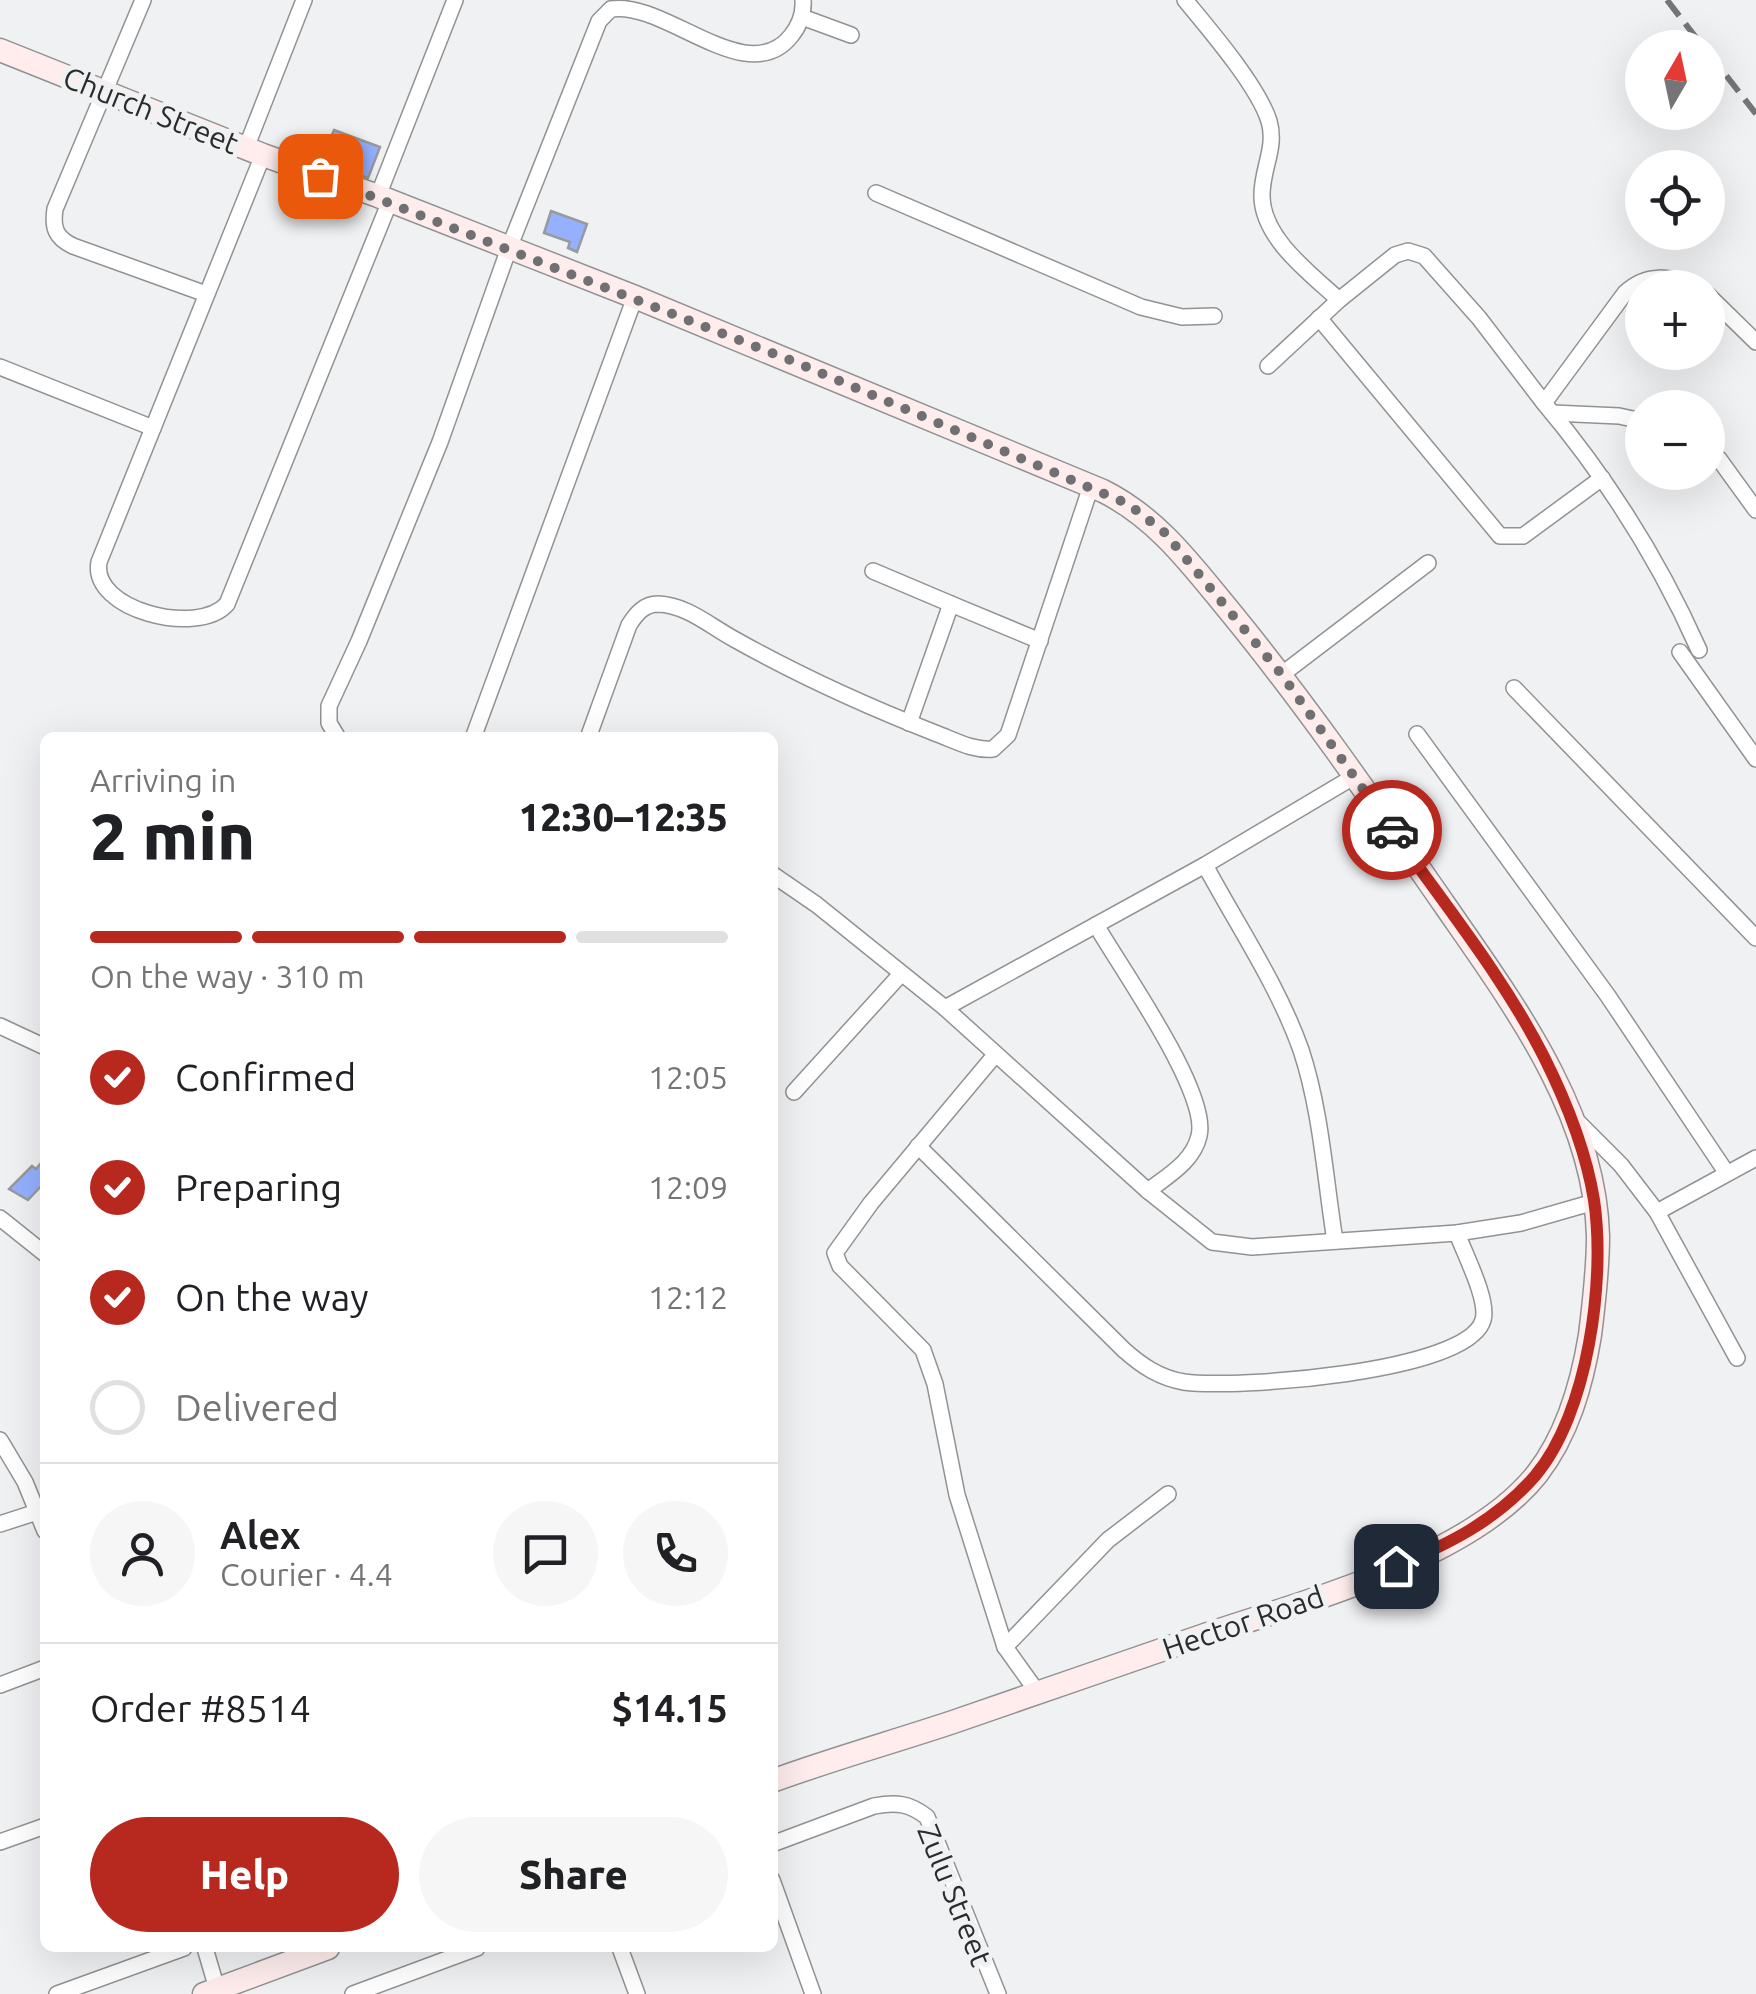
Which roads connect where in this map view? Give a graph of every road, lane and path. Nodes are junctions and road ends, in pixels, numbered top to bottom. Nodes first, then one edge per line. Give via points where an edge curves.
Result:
1 (143, 0) edge
2 (304, 0) edge
3 (455, 0) edge
4 (1186, 0) edge
5 (803, 8) edge
6 (850, 35) dead end
7 (0, 50) edge
8 (106, 90) junction
9 (254, 151) junction
10 (876, 192) dead end
11 (384, 198) junction
12 (509, 248) junction
13 (206, 294) junction
14 (1625, 294) edge
15 (636, 297) junction
16 (1339, 300) junction
17 (1725, 312) edge
18 (1214, 316) dead end
19 (1319, 318) junction
20 (1756, 342) edge
21 (1268, 366) dead end
22 (0, 367) edge
23 (1549, 408) junction
24 (1625, 417) edge
25 (153, 428) junction
26 (1725, 468) edge
27 (1602, 478) junction
28 (1091, 486) junction
29 (1756, 510) edge
30 (1428, 563) dead end
31 (873, 570) dead end
32 (951, 604) junction
33 (1040, 641) junction
34 (1700, 650) dead end
35 (1680, 652) dead end
36 (1282, 675) junction
37 (1514, 688) dead end
38 (909, 723) junction
39 (334, 732) edge
40 (475, 732) edge
41 (590, 732) edge
42 (1417, 734) dead end
43 (1756, 759) edge
44 (1355, 776) junction
45 (1204, 865) junction
46 (778, 878) edge
47 (1096, 925) junction
48 (1756, 938) edge
49 (901, 974) junction
50 (945, 1008) junction
51 (0, 1026) edge
52 (40, 1046) edge
53 (996, 1055) junction
54 (794, 1092) dead end
55 (1568, 1111) junction
56 (918, 1146) junction
57 (1756, 1158) edge
58 (1726, 1172) junction
59 (1148, 1191) junction
60 (1594, 1202) junction
61 (1657, 1212) junction
62 (0, 1218) edge
63 (1456, 1233) junction
64 (1335, 1241) junction
65 (40, 1250) edge
66 (1738, 1358) dead end
67 (0, 1440) edge
68 (1168, 1494) dead end
69 (37, 1512) junction
70 (40, 1520) edge
71 (0, 1524) edge
72 (1005, 1646) junction
73 (40, 1670) edge
74 (0, 1685) edge
75 (1038, 1692) junction
76 (778, 1779) edge
77 (40, 1828) edge
78 (0, 1842) edge
79 (778, 1842) edge
80 (778, 1897) edge
81 (173, 1952) edge
82 (205, 1952) edge
83 (317, 1952) edge
84 (466, 1952) edge
85 (621, 1952) edge
86 (210, 1991) edge
87 (57, 1994) edge
88 (352, 1994) edge
89 (636, 1994) edge
90 (812, 1994) edge
91 (998, 1994) edge

1 - 8 street
2 - 9 street
3 - 11 street
4 - 16 street via 1268,117 1272,138 1262,196 1276,234
5 - 6 street
5 - 12 street via 779,47 758,52 638,6 611,8 594,31
7 - 8 street, Church Street
8 - 9 street, Church Street
8 - 13 street via 55,209 55,231 74,246
9 - 11 street, Church Street
9 - 13 street
10 - 18 street via 1140,307
11 - 12 street, Church Street
11 - 25 street via 231,597 207,618 160,616 117,599 99,580 99,562
12 - 15 street, Church Street
12 - 39 street via 440,442 328,706
13 - 25 street
14 - 23 street
15 - 28 street, Church Street
15 - 40 street
16 - 19 street
16 - 23 street via 1395,255 1424,256
17 - 20 street
19 - 21 street
19 - 27 street via 1500,536 1522,536
22 - 25 street
23 - 24 street
23 - 27 street
26 - 29 street
27 - 34 street via 1660,568
28 - 33 street
28 - 36 street, Church Street via 1164,532
30 - 36 street
31 - 32 street
32 - 33 street
32 - 38 street
33 - 38 street via 1000,745 972,747
35 - 43 street
36 - 44 street, Church Street
37 - 48 street
38 - 41 street via 677,607 658,604 636,613 629,625
42 - 58 street via 1560,928
44 - 45 street
44 - 55 street, Church Street via 1521,1017
45 - 47 street
45 - 64 street via 1300,1047
46 - 49 street
47 - 50 street
47 - 59 street via 1198,1106 1194,1150
49 - 50 street
49 - 54 street
50 - 53 street
51 - 52 street
53 - 56 street
53 - 59 street
55 - 60 street, Church Street
55 - 61 street
56 - 63 street via 1137,1361 1185,1382 1365,1372 1465,1339 1478,1330 1484,1310
56 - 72 street via 836,1247 836,1260 923,1350 956,1495
57 - 58 street
58 - 61 street
59 - 64 street via 1222,1244
60 - 63 street
60 - 75 street, Hector Road via 1594,1294 1579,1388 1562,1433 1511,1500 1457,1540 1383,1572
61 - 66 street
62 - 65 street
63 - 64 street
67 - 69 street
68 - 72 street via 1108,1540
69 - 70 street
69 - 71 street
72 - 75 street
73 - 74 street
75 - 76 street, Hector Road
77 - 78 street
79 - 91 street, Zulu Street via 874,1806 905,1804 927,1817
80 - 90 street
81 - 87 street
82 - 86 street
83 - 86 street
84 - 88 street
85 - 89 street

